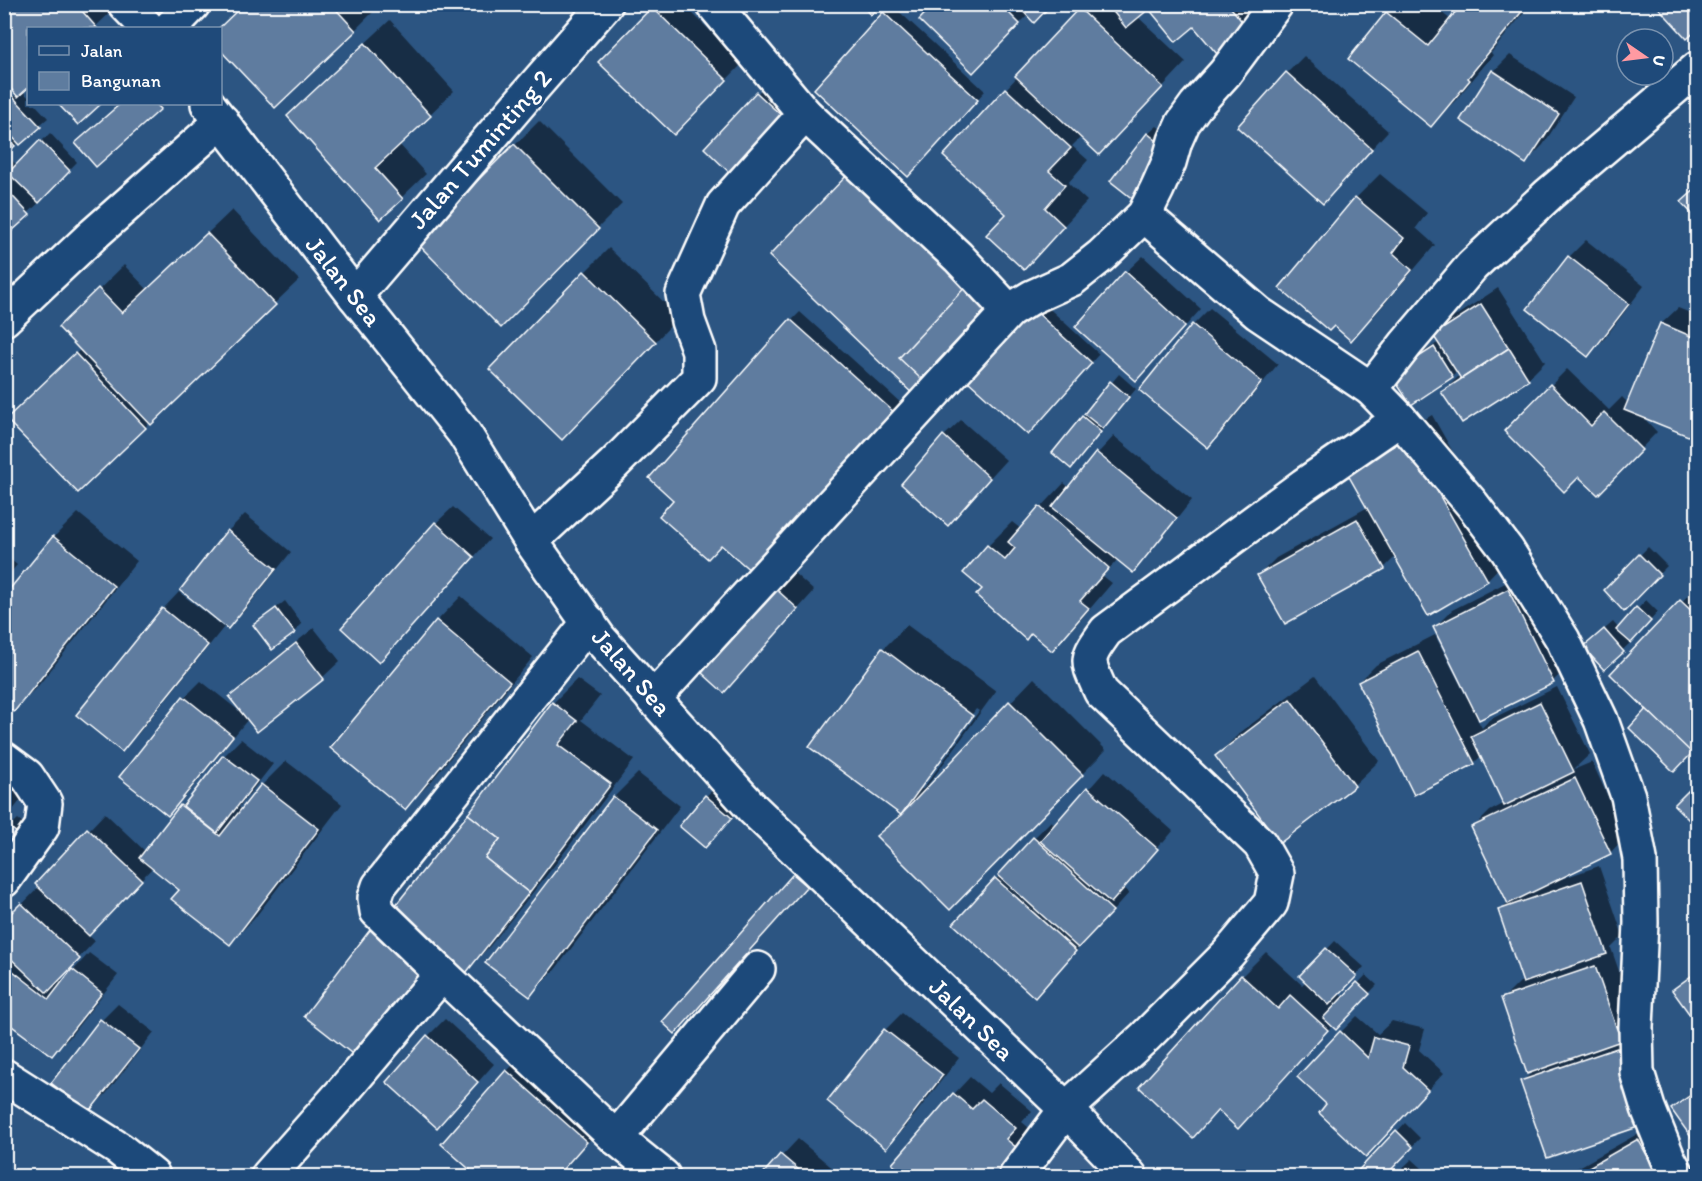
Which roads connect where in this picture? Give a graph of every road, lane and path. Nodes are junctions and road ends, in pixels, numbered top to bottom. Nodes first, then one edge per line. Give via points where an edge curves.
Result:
1 (125, 4) edge
2 (193, 4) edge
3 (606, 4) edge
4 (713, 4) edge
5 (1276, 4) edge
6 (147, 27) edge
7 (171, 27) edge
8 (1698, 68) edge
9 (215, 112) edge
10 (805, 114) junction
11 (1144, 215) junction
12 (355, 296) junction
13 (1009, 311) junction
14 (4, 319) edge
15 (1371, 389) junction
16 (1400, 419) junction
17 (531, 541) junction
18 (589, 622) junction
19 (653, 699) junction
20 (4, 759) edge
21 (4, 880) edge
22 (759, 969) dead end
23 (442, 974) junction
24 (4, 1076) edge
25 (1066, 1109) junction
26 (616, 1137) junction
27 (153, 1176) edge
28 (268, 1176) edge
29 (663, 1176) edge
30 (1016, 1176) edge
31 (1130, 1176) edge
32 (1678, 1176) edge

1 - 6 street
2 - 7 street
3 - 12 street, Jalan Tuminting 2
4 - 10 street
5 - 11 street via 1183,123
8 - 15 street via 1549,194 1472,266
9 - 12 street, Jalan Sea
9 - 14 street
10 - 13 street via 958,257
10 - 17 street via 723,205 683,294 699,351 699,378
11 - 13 street via 1072,279
11 - 15 street via 1258,313
12 - 17 street, Jalan Sea via 464,433
13 - 19 street
15 - 16 street
16 - 25 street via 1106,631 1093,649 1089,663 1101,692 1260,844 1277,874 1271,903 1228,954
16 - 32 street via 1507,550 1563,640 1601,720 1628,796 1640,859 1637,1072
17 - 18 street, Jalan Sea
18 - 19 street, Jalan Sea
18 - 23 street via 379,886 375,898 377,911
19 - 25 street, Jalan Sea via 753,809
20 - 21 street via 27,776 45,802 42,827
22 - 26 street
23 - 26 street
23 - 28 street
24 - 27 street via 119,1149
25 - 30 street
25 - 31 street, Jalan Sea
26 - 29 street

